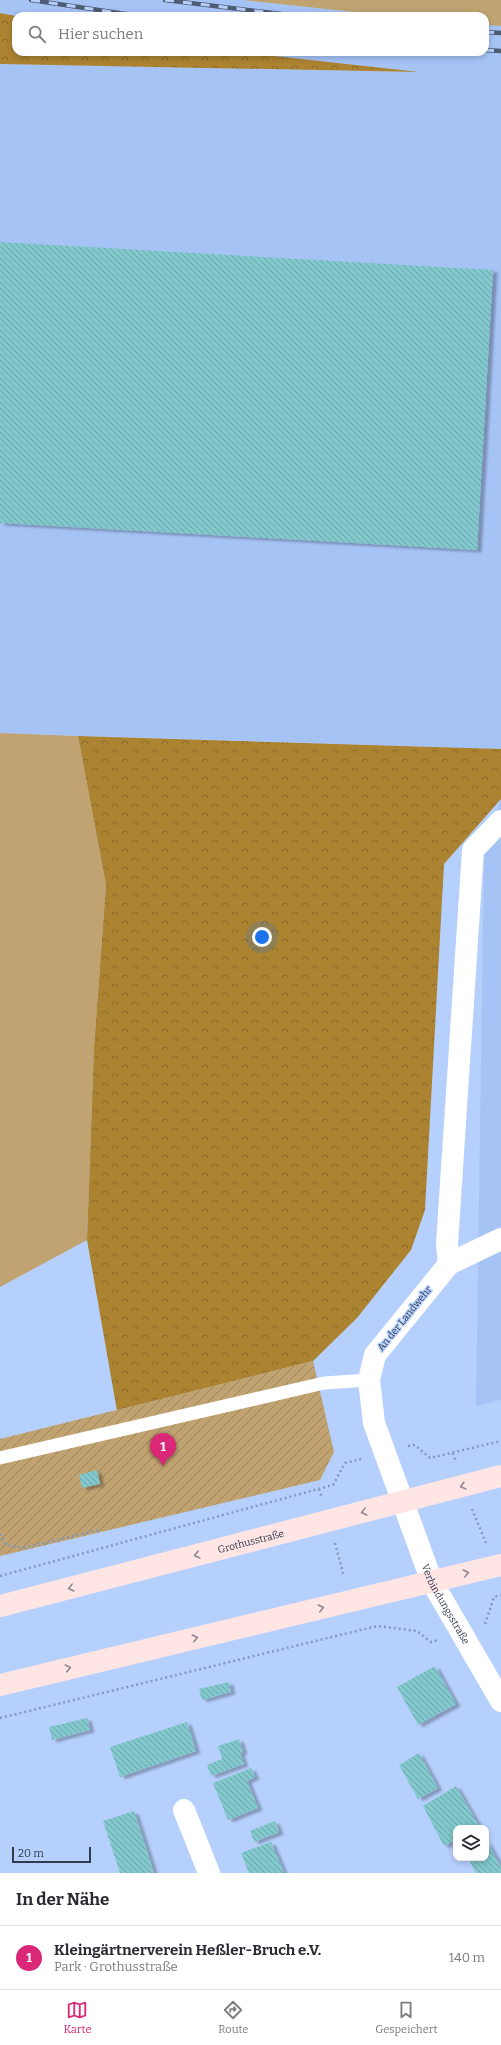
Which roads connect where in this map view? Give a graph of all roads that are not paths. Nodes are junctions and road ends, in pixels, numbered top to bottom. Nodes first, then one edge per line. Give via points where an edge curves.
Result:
1 (501, 821) edge
2 (501, 1239) edge
3 (449, 1264) junction
4 (369, 1380) junction
5 (0, 1458) edge
6 (501, 1476) edge
7 (402, 1502) junction
8 (495, 1557) edge
9 (432, 1582) junction
10 (0, 1606) edge
11 (0, 1685) edge
12 (501, 1701) edge
13 (184, 1810) dead end
14 (209, 1873) edge

1 - 3 street via 473,850 447,1244
2 - 3 street, An der Landwehr
3 - 4 street, An der Landwehr via 375,1355
4 - 5 lane via 324,1383
4 - 7 street, An der Landwehr via 374,1423
6 -> 7 main road, Grothusstraße
7 - 9 street, Verbindungsstraße
7 -> 10 main road, Grothusstraße
9 -> 8 main road
11 -> 9 main road
9 - 12 street, Verbindungsstraße
13 - 14 street

